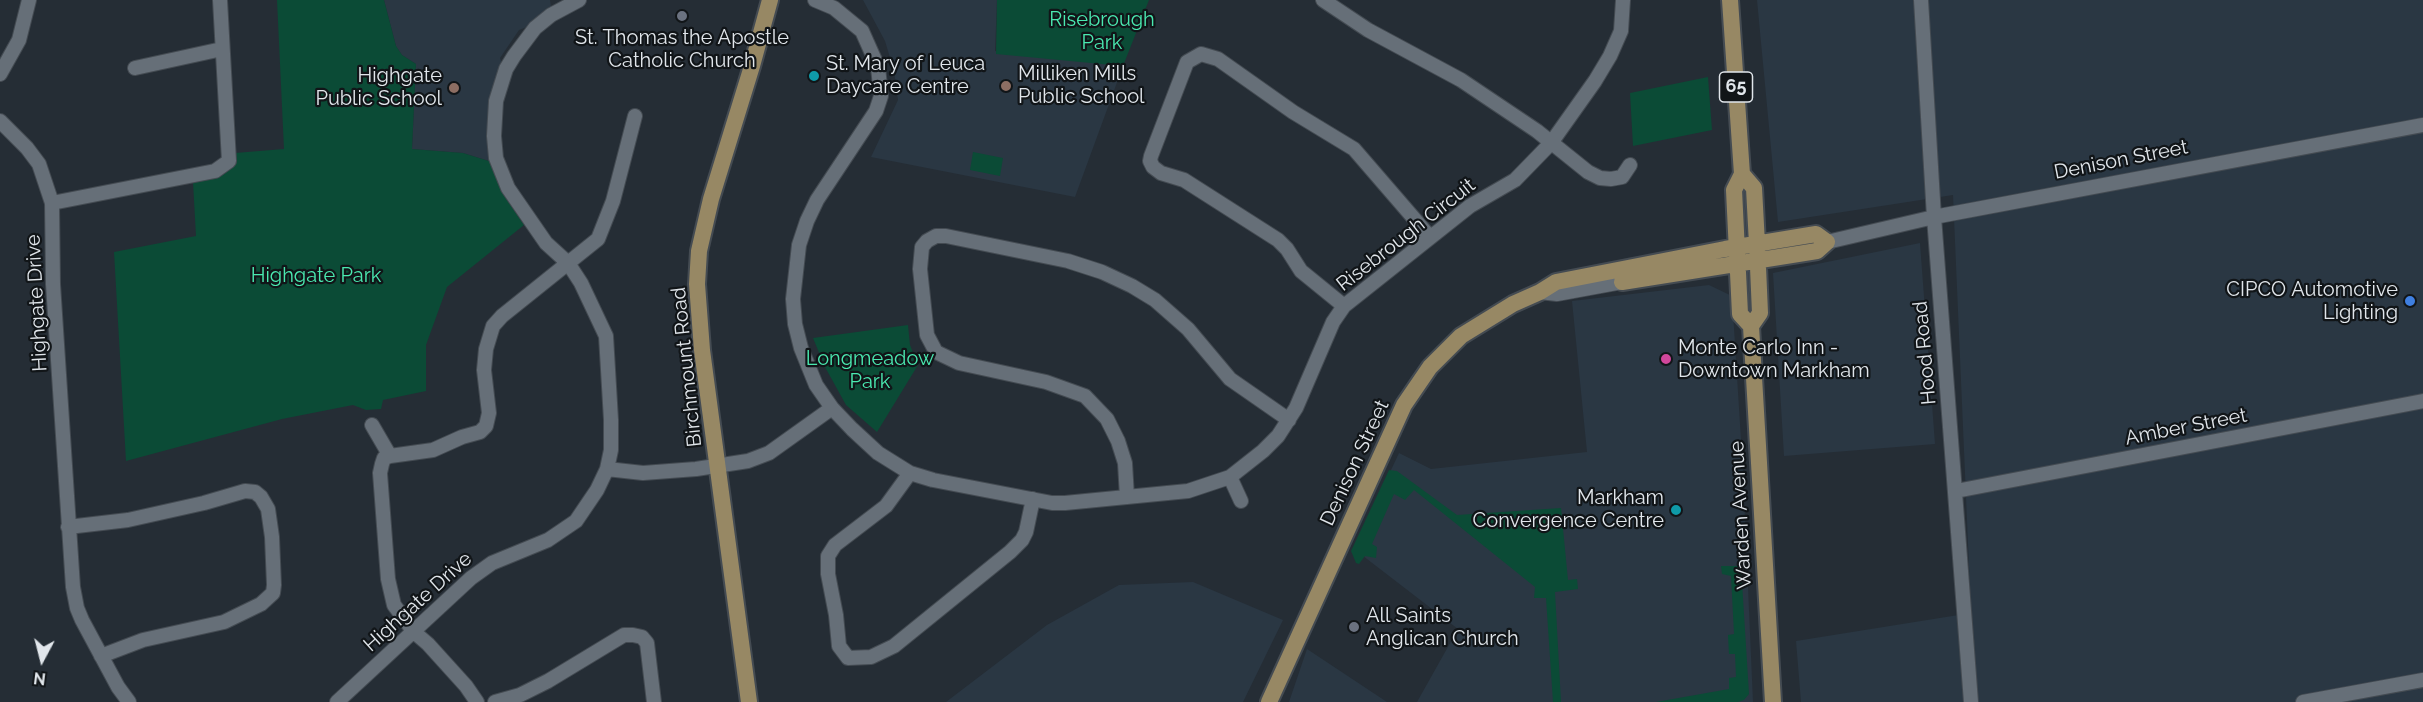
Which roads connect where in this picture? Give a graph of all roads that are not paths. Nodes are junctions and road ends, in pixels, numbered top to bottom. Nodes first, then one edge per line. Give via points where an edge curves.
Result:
1 (29, 0) edge
2 (220, 0) edge
3 (579, 0) edge
4 (770, 0) edge
5 (815, 0) edge
6 (1323, 0) edge
7 (1623, 0) edge
8 (1730, 0) edge
9 (1921, 0) edge
10 (222, 49) junction
11 (135, 68) dead end
12 (0, 74) edge
13 (635, 116) dead end
14 (0, 121) edge
15 (2423, 125) edge
16 (1551, 142) junction
17 (1630, 165) dead end
18 (1742, 174) junction
19 (52, 203) junction
20 (1934, 217) junction
21 (1430, 237) junction
22 (1827, 242) joint
23 (1758, 252) junction
24 (1737, 255) junction
25 (567, 263) junction
26 (1622, 282) joint
27 (1540, 292) junction
28 (1344, 306) junction
29 (1751, 326) junction
30 (2423, 401) edge
31 (832, 408) junction
32 (1289, 420) junction
33 (372, 425) dead end
34 (390, 456) junction
35 (719, 465) junction
36 (607, 469) junction
37 (910, 473) junction
38 (1230, 477) junction
39 (1956, 491) junction
40 (1127, 497) junction
41 (1033, 499) junction
42 (1241, 501) dead end
43 (68, 527) junction
44 (414, 632) junction
45 (101, 656) junction
46 (2423, 680) edge
47 (129, 702) edge
48 (337, 702) edge
49 (477, 702) edge
50 (495, 702) edge
51 (654, 702) edge
52 (749, 702) edge
53 (1269, 702) edge
54 (1773, 702) edge
55 (1971, 702) edge
56 (2304, 702) edge

1 - 12 street via 19,40
2 - 10 street
3 - 25 street, Highgate Drive via 551,15 523,42 506,69 494,118 496,158 508,188 546,243
4 - 35 main road, Birchmount Road via 699,250 697,284 702,350
5 - 31 street, Risebrough Circuit via 834,8 862,31 878,67 881,96 876,111 817,200 799,245 792,299 795,324 816,384
6 - 16 street via 1368,30 1461,80
7 - 16 street, Risebrough Circuit via 1621,31 1610,56
8 - 18 main road, Warden Avenue / 65
9 - 20 street, Hood Road
10 - 11 street
10 - 19 street via 229,160 215,171
13 - 25 street via 613,201 598,239
14 - 19 street, Highgate Drive via 39,164
15 - 20 street, Denison Street
16 - 17 street via 1600,178 1622,177
16 - 21 street, Risebrough Circuit via 1515,180 1470,206
18 - 23 main road, Warden Avenue / 65 via 1754,188
18 - 24 main road, Warden Avenue / 65 via 1734,190
19 - 43 street, Highgate Drive
20 - 22 street, Denison Street
20 - 39 street, Hood Road
21 - 28 street, Risebrough Circuit
21 - 28 street via 1354,149 1218,59 1201,54 1187,62 1151,156 1153,167 1184,180 1278,240 1301,271
22 - 23 main road, Denison Street via 1817,251
23 - 24 main road, Denison Street
23 - 29 main road, Warden Avenue / 65 via 1760,313
24 - 26 main road, Denison Street
24 - 27 main road, Denison Street via 1556,282
24 - 29 main road, Warden Avenue / 65 via 1740,314
25 - 34 street via 493,326 485,359 489,412 486,426 433,450
25 - 36 street, Highgate Drive via 606,336 611,420
26 - 27 street, Denison Street via 1557,294
27 - 53 main road, Denison Street via 1512,304 1461,336 1416,386 1392,429
28 - 32 street, Risebrough Circuit
29 - 54 main road, Warden Avenue / 65
30 - 39 street, Amber Street
31 - 35 street via 769,453
31 - 37 street, Risebrough Circuit via 875,450
32 - 38 street, Risebrough Circuit via 1263,451
32 - 40 street via 1230,379 1188,329 1132,286 1102,272 1049,257 946,236 927,241 921,247 920,269 927,335 936,352 959,363 1035,379 1085,396 1107,419 1118,441 1125,463
33 - 34 street
34 - 44 street via 384,458 380,473 388,579 394,605
35 - 36 street via 643,473
35 - 52 main road, Birchmount Road
36 - 44 street, Highgate Drive via 576,521 548,540 492,563
37 - 41 street, Risebrough Circuit
37 - 41 street via 886,506 835,545 828,556 839,646 848,658 871,657 894,646 1011,552 1026,532
38 - 40 street, Risebrough Circuit via 1188,491
38 - 42 street
39 - 55 street, Hood Road
40 - 41 street, Risebrough Circuit via 1065,503
43 - 45 street, Highgate Drive via 77,608
43 - 45 street via 128,520 245,490 255,492 268,509 274,585 273,593 261,604 224,622 143,640
44 - 48 street, Highgate Drive
44 - 49 street
45 - 47 street, Highgate Drive
46 - 56 street
50 - 51 street via 548,681 624,635 642,637 647,643

